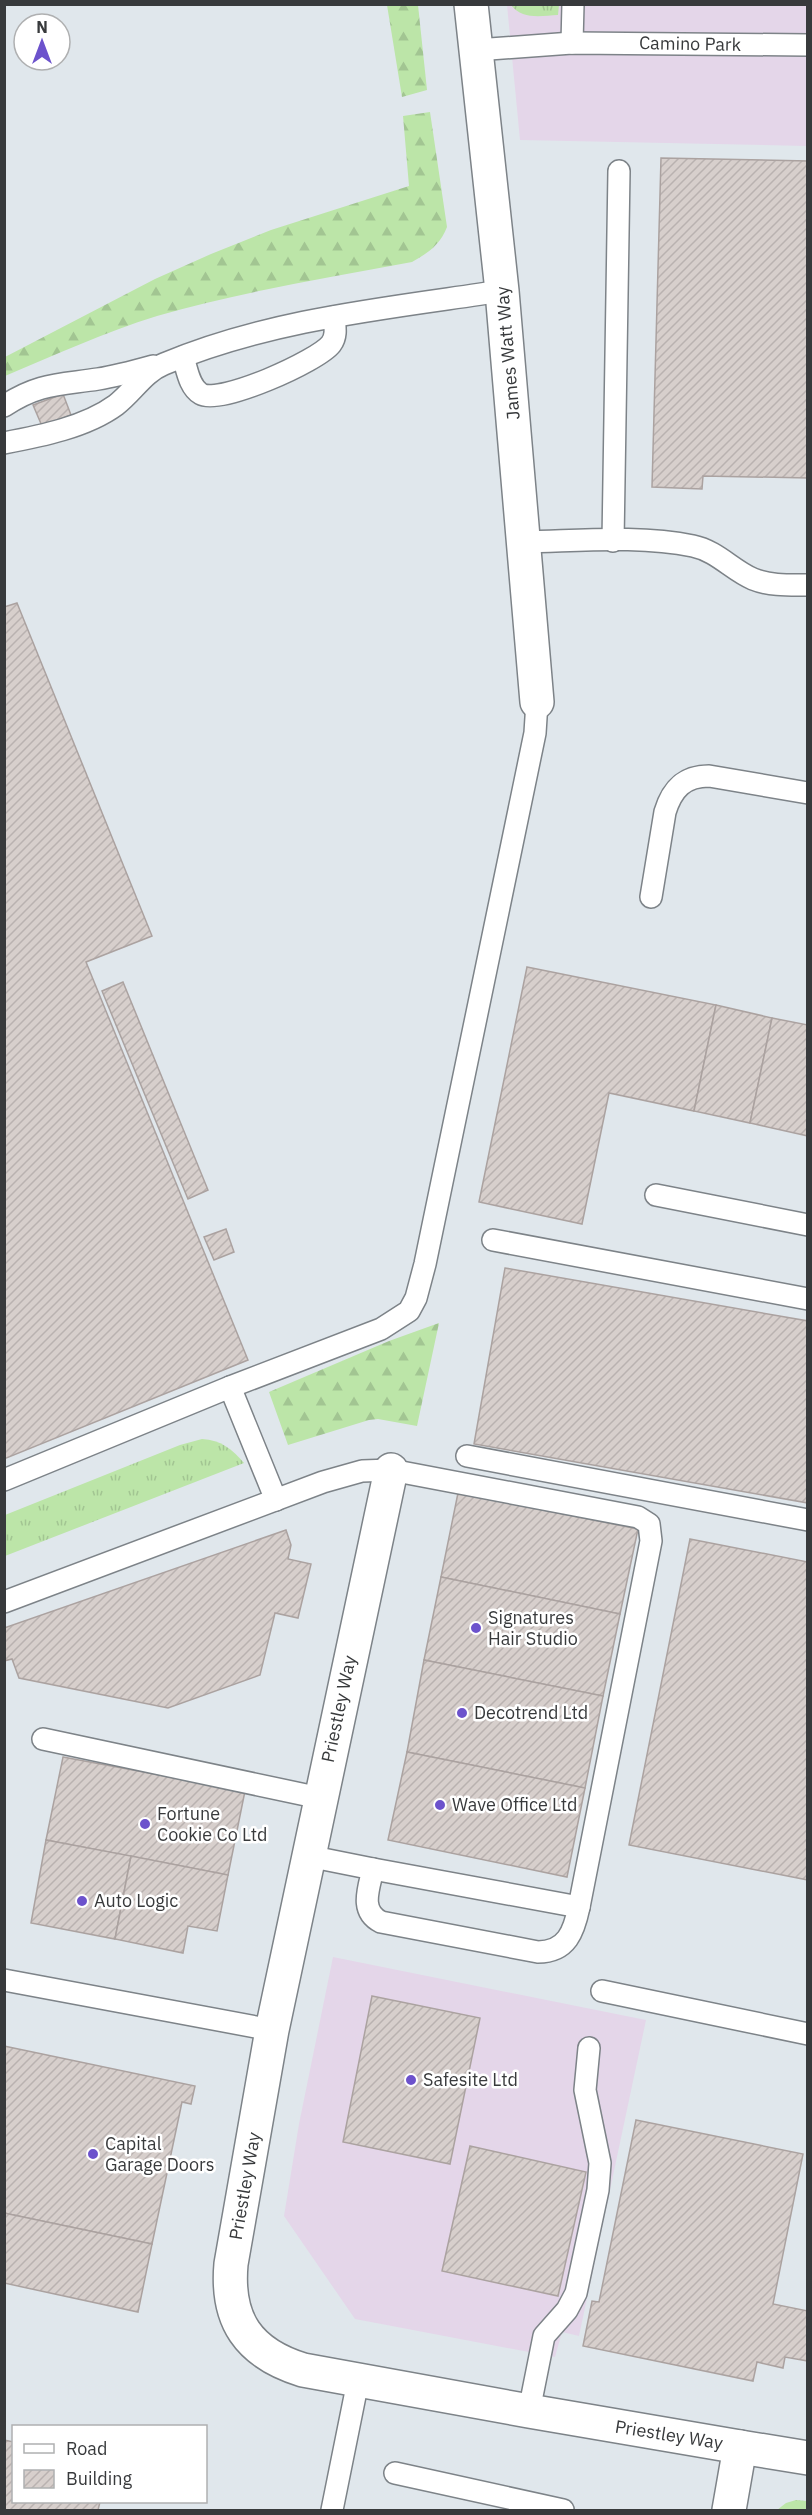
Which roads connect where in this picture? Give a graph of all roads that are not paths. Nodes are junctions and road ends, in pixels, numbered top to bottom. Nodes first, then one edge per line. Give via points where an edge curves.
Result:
1 (471, 4) edge
2 (573, 4) edge
3 (572, 43) junction
4 (807, 45) edge
5 (476, 50) junction
6 (619, 171) dead end
7 (502, 291) junction
8 (334, 317) junction
9 (183, 357) junction
10 (4, 406) edge
11 (4, 443) edge
12 (613, 541) junction
13 (524, 542) junction
14 (807, 585) edge
15 (537, 702) joint
16 (807, 793) edge
17 (651, 897) dead end
18 (656, 1195) dead end
19 (807, 1225) edge
20 (493, 1240) dead end
21 (807, 1299) edge
22 (230, 1388) junction
23 (467, 1456) dead end
24 (391, 1470) junction
25 (4, 1480) edge
26 (276, 1500) junction
27 (807, 1520) edge
28 (4, 1602) edge
29 (43, 1739) dead end
30 (320, 1798) junction
31 (308, 1856) junction
32 (373, 1869) junction
33 (579, 1907) junction
34 (4, 1980) edge
35 (602, 1991) dead end
36 (272, 2030) junction
37 (807, 2034) edge
38 (590, 2048) dead end
39 (358, 2381) junction
40 (529, 2411) junction
41 (740, 2446) junction
42 (806, 2451) edge
43 (394, 2473) dead end
44 (332, 2511) edge
45 (563, 2511) edge
46 (729, 2511) edge

1 - 5 street, James Watt Way
2 - 3 lane
3 - 4 lane, Camino Park
3 - 5 lane, Camino Park
5 - 7 street, James Watt Way
6 - 12 lane
7 - 8 lane
7 - 13 street, James Watt Way
8 - 9 lane via 251,334
8 - 9 lane via 334,339 326,349 227,395 207,397 198,392
9 - 10 lane via 122,375 50,384
9 - 11 lane via 149,373 99,415
12 - 13 lane
12 - 14 lane via 695,546 754,579
13 - 15 street, James Watt Way
15 - 22 lane via 535,733 416,1298 409,1311 381,1329
16 - 17 lane via 709,776 693,777 679,784 665,812
18 - 19 lane
20 - 21 lane
22 - 25 lane
22 - 26 lane
23 - 27 lane
24 - 26 lane via 337,1477
24 - 30 street, Priestley Way
24 - 33 lane via 638,1517 651,1528
26 - 28 lane
29 - 30 lane
30 - 31 street, Priestley Way
31 - 32 lane
31 - 36 street, Priestley Way
32 - 33 lane
32 - 33 lane via 367,1906 375,1919 532,1952 551,1951 569,1939
34 - 36 lane
35 - 37 lane
36 - 39 street, Priestley Way via 231,2264 232,2301 246,2336 265,2354 296,2368
38 - 40 lane via 585,2090 600,2163 598,2190 576,2292 567,2310 544,2336
39 - 40 street, Priestley Way
39 - 44 lane
40 - 41 street, Priestley Way
41 - 42 street
41 - 46 street, Priestley Way
43 - 45 lane

